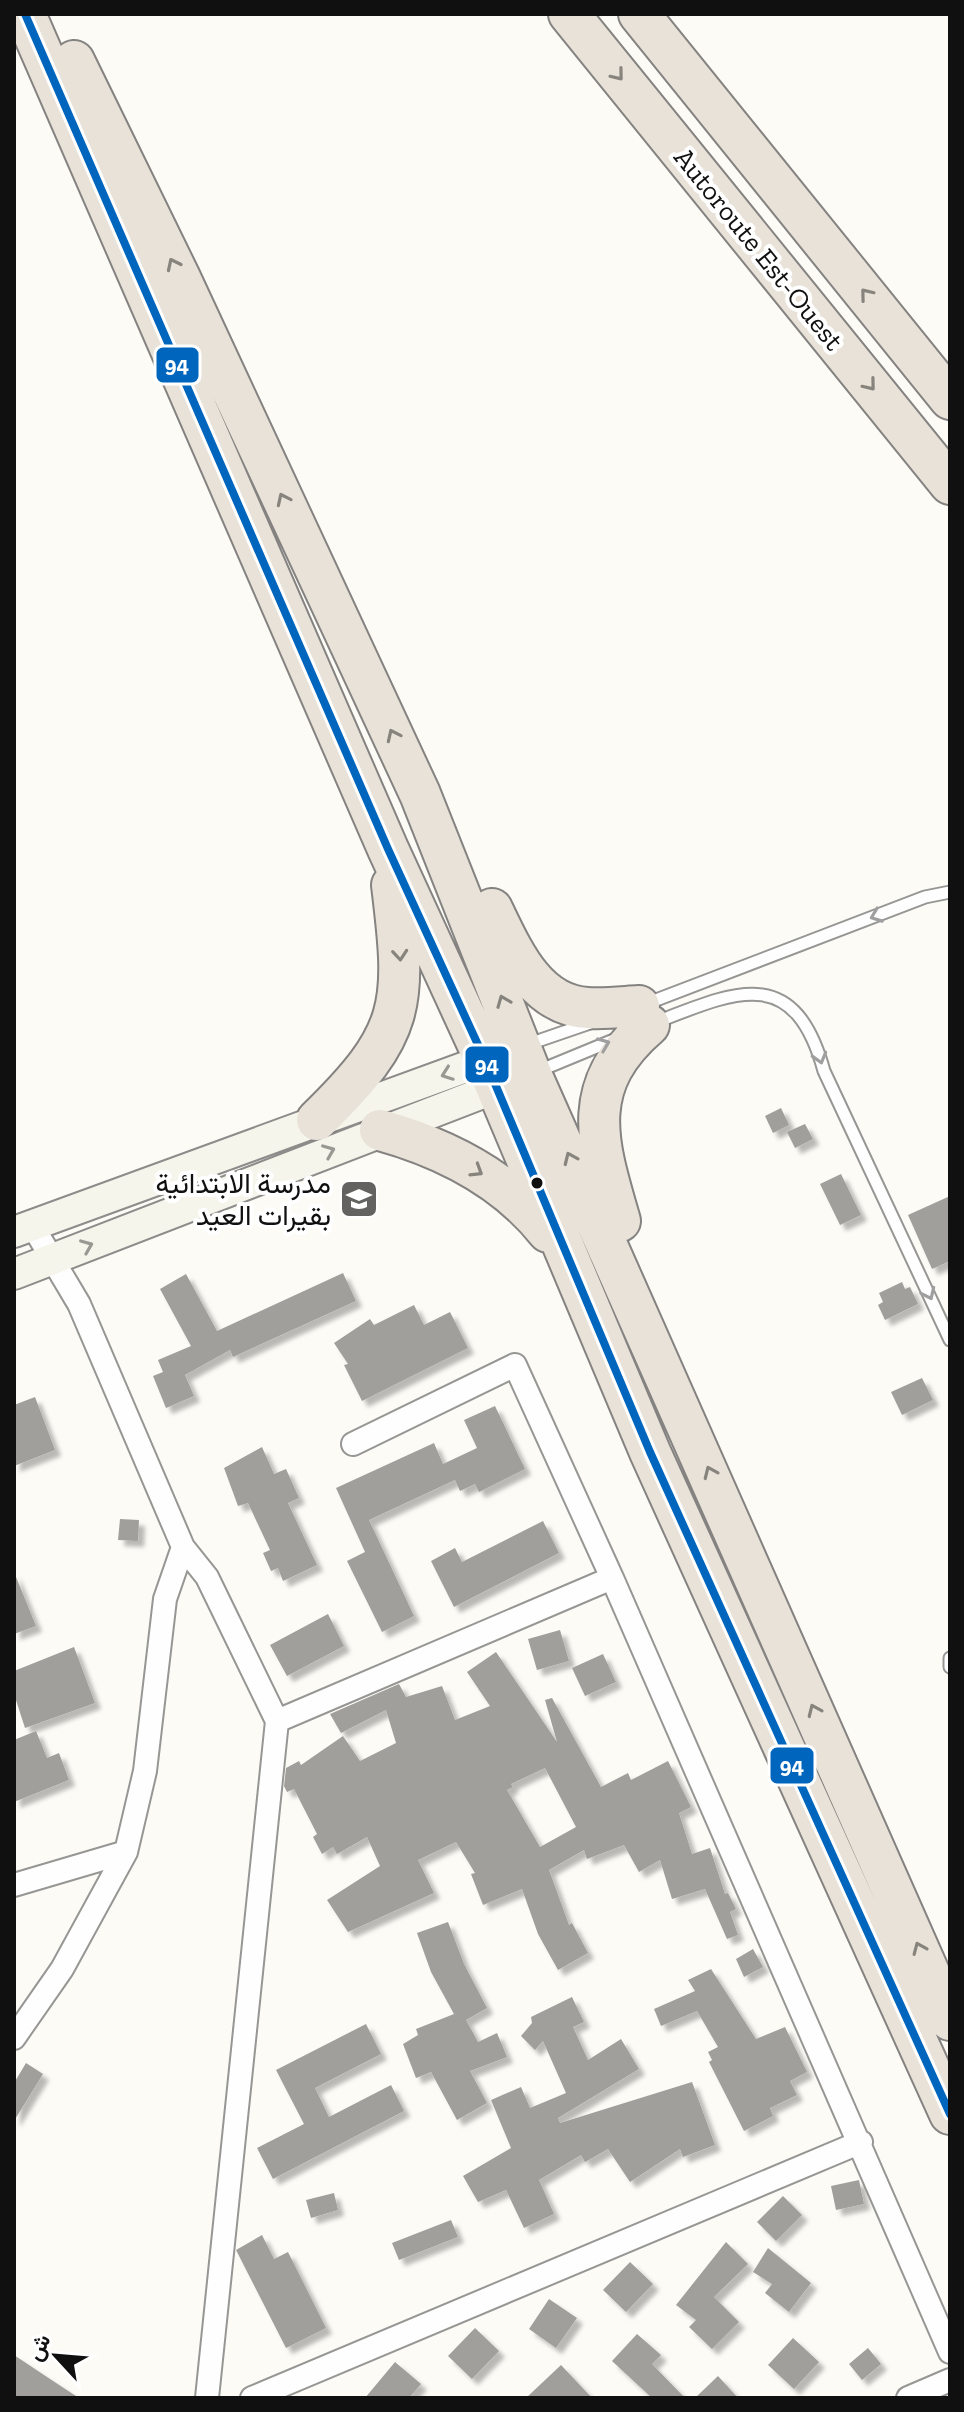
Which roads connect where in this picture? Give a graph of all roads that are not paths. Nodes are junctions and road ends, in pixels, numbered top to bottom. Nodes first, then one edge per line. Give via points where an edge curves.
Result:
1 (25, 14) edge
2 (51, 14) edge
3 (569, 14) edge
4 (639, 14) edge
5 (950, 399) edge
6 (950, 484) edge
7 (420, 794) junction
8 (388, 849) junction
9 (950, 892) edge
10 (644, 1016) junction
11 (508, 1067) junction
12 (317, 1120) junction
13 (380, 1130) junction
14 (23, 1228) edge
15 (564, 1251) junction
16 (52, 1260) junction
17 (14, 1274) edge
18 (643, 1318) junction
19 (950, 1340) edge
20 (353, 1444) dead end
21 (183, 1547) junction
22 (612, 1578) junction
23 (950, 1658) edge
24 (950, 1667) edge
25 (277, 1721) junction
26 (126, 1852) junction
27 (14, 1885) edge
28 (950, 2020) edge
29 (14, 2038) edge
30 (950, 2114) edge
31 (861, 2142) junction
32 (950, 2352) edge
33 (950, 2380) edge
34 (207, 2398) edge
35 (252, 2398) edge
36 (908, 2398) edge

1 - 8 highway
7 -> 2 highway
3 -> 6 highway, Autoroute Est-Ouest
5 -> 4 highway, Autoroute Est-Ouest
7 - 10 highway via 458,839 515,956 534,981 559,999 586,1008
11 -> 7 highway
8 - 11 highway
8 -> 12 highway via 402,964 395,1011 363,1073
9 -> 10 lane via 925,897
11 -> 10 lane
10 - 11 lane
10 - 18 highway via 609,1072 597,1124
10 -> 19 lane via 745,993 771,995 799,1013
11 -> 12 street
11 - 13 street
11 - 15 highway
18 -> 11 highway
12 - 14 street
13 -> 15 highway via 451,1155 483,1173 540,1222
16 -> 13 street
14 - 16 street
15 - 30 highway via 656,1467
16 - 17 street
16 - 21 street via 79,1304
28 -> 18 highway
20 - 22 street via 515,1365
21 - 25 street via 207,1577
21 - 26 street via 165,1599 145,1771
22 - 25 street
22 - 31 street
23 - 24 lane
25 - 34 street
26 - 27 street
26 - 29 street via 62,1969
31 - 32 street
31 - 35 street
33 - 36 street

